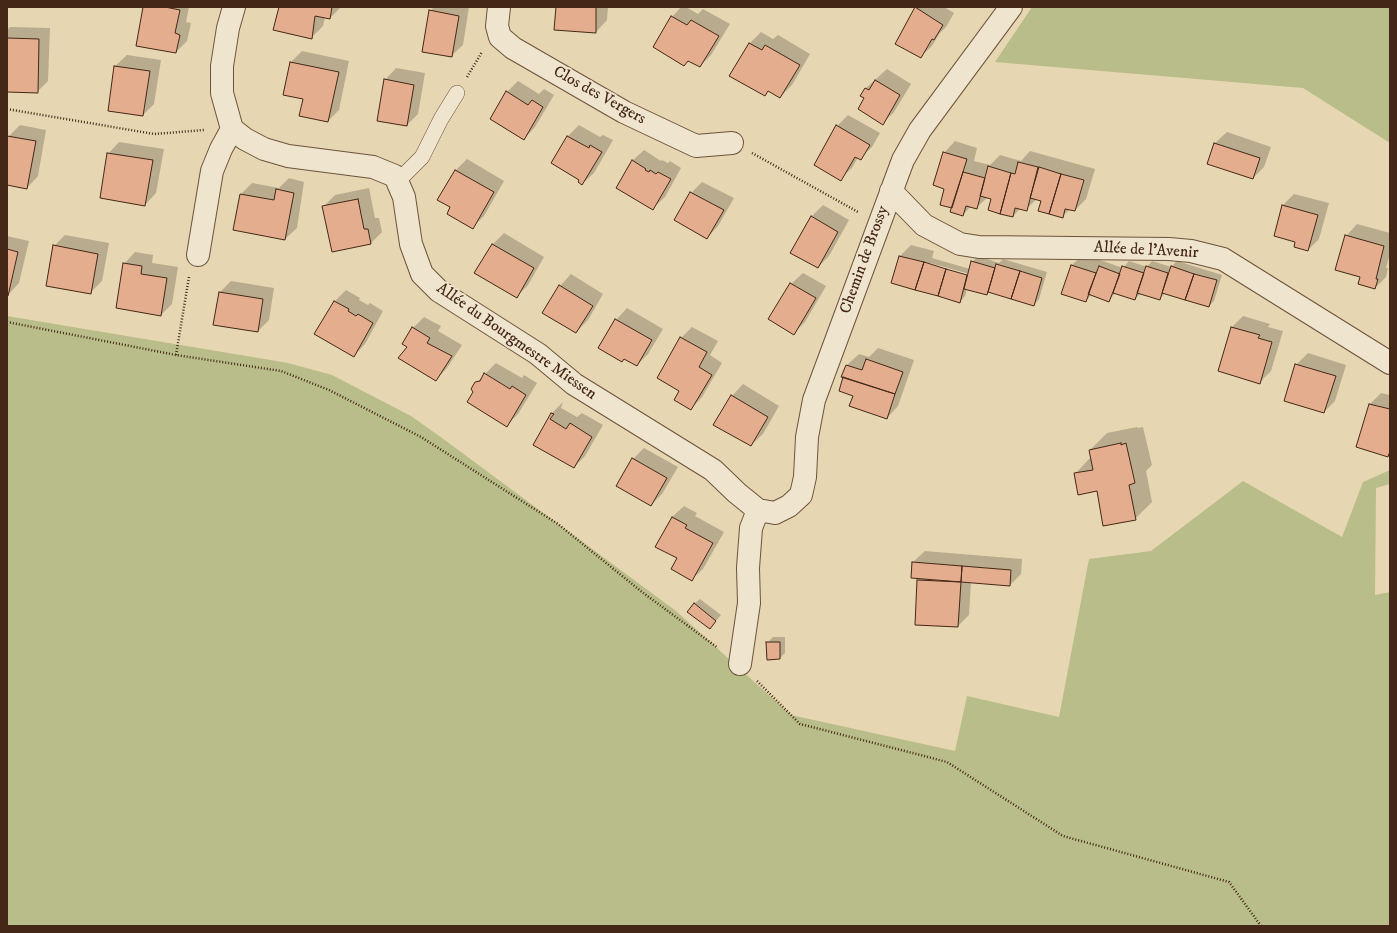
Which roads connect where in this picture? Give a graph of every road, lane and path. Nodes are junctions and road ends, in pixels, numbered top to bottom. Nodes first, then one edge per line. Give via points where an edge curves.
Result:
1 (234, 7) edge
2 (499, 7) edge
3 (1011, 7) edge
4 (499, 32) junction
5 (457, 93) joint
6 (7, 109) edge
7 (232, 129) junction
8 (732, 143) joint
9 (398, 182) junction
10 (891, 191) junction
11 (879, 223) junction
12 (198, 255) joint
13 (7, 322) edge
14 (176, 355) junction
15 (1390, 363) edge
16 (758, 510) junction
17 (740, 664) junction
18 (1262, 926) edge

1 - 7 street via 222,66 222,93
2 - 4 street
3 - 10 street, Chemin de Brossy via 920,130 903,160
4 - 5 path via 487,43
4 - 8 street, Clos des Vergers via 500,37 513,48 624,112 696,146
5 - 9 lane via 422,157
6 - 7 path via 154,134
7 - 9 street via 264,149 288,156 373,168 395,176
7 - 12 street via 212,171
8 - 11 path
9 - 16 street, Allée du Bourgmestre Miessen via 404,197 411,244 422,274 439,291 538,354 574,384 713,470
10 - 11 street, Chemin de Brossy
10 - 15 street, Allée de l'Avenir via 924,225 960,244 993,247 1169,249 1191,251 1223,259
11 - 16 street, Chemin de Brossy via 814,400 807,437 805,477 800,495 790,506 775,513
12 - 14 path via 191,266
13 - 14 path
14 - 17 path via 281,371 328,390 421,437 558,524 642,592
16 - 17 street via 751,528 749,603
17 - 18 path via 800,724 947,762 1063,836 1229,882

